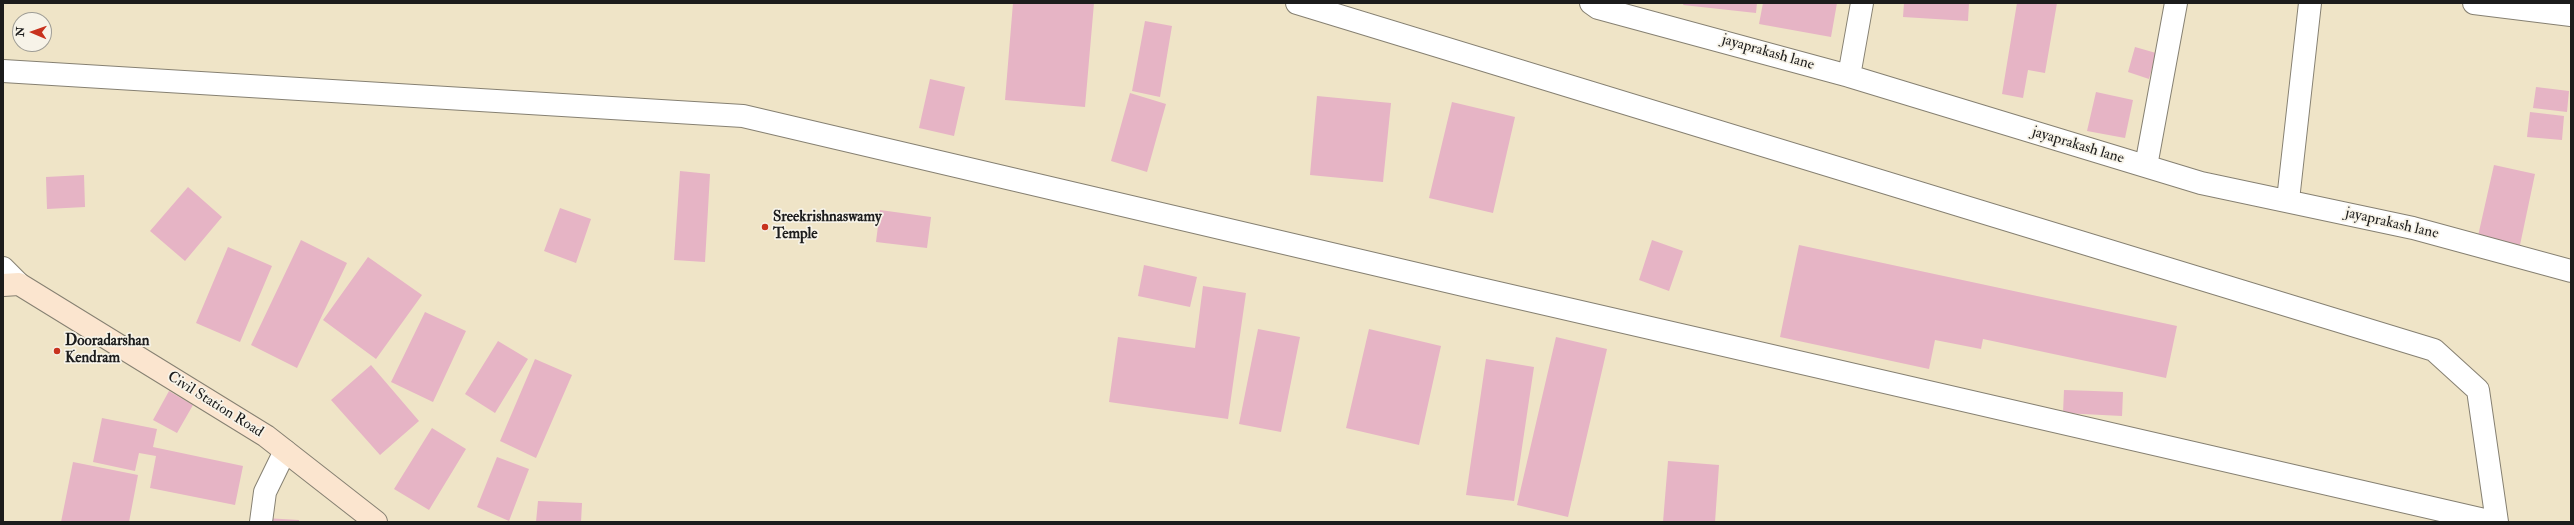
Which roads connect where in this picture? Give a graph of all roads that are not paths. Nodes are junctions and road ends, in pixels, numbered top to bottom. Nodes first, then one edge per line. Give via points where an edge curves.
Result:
1 (1297, 3) edge
2 (1591, 3) edge
3 (1862, 3) edge
4 (2176, 3) edge
5 (2310, 3) edge
6 (2474, 3) edge
7 (2571, 15) edge
8 (3, 71) edge
9 (1849, 76) junction
10 (2146, 166) junction
11 (2288, 200) junction
12 (3, 268) edge
13 (2571, 272) edge
14 (11, 285) edge
15 (285, 451) junction
16 (261, 522) edge
17 (376, 522) edge
18 (2493, 522) edge
19 (2497, 522) edge

1 - 19 street via 2434,350 2478,390
2 - 9 street, jayaprakash lane via 1598,8
3 - 9 street
4 - 10 street
5 - 11 street
6 - 7 street
8 - 18 street via 743,116 1472,288
9 - 10 street, jayaprakash lane
10 - 11 street, jayaprakash lane via 2201,183
11 - 13 street, jayaprakash lane via 2413,228
12 - 14 street
14 - 15 main road, Civil Station Road via 266,436
15 - 16 street via 265,492
15 - 17 main road, Civil Station Road

